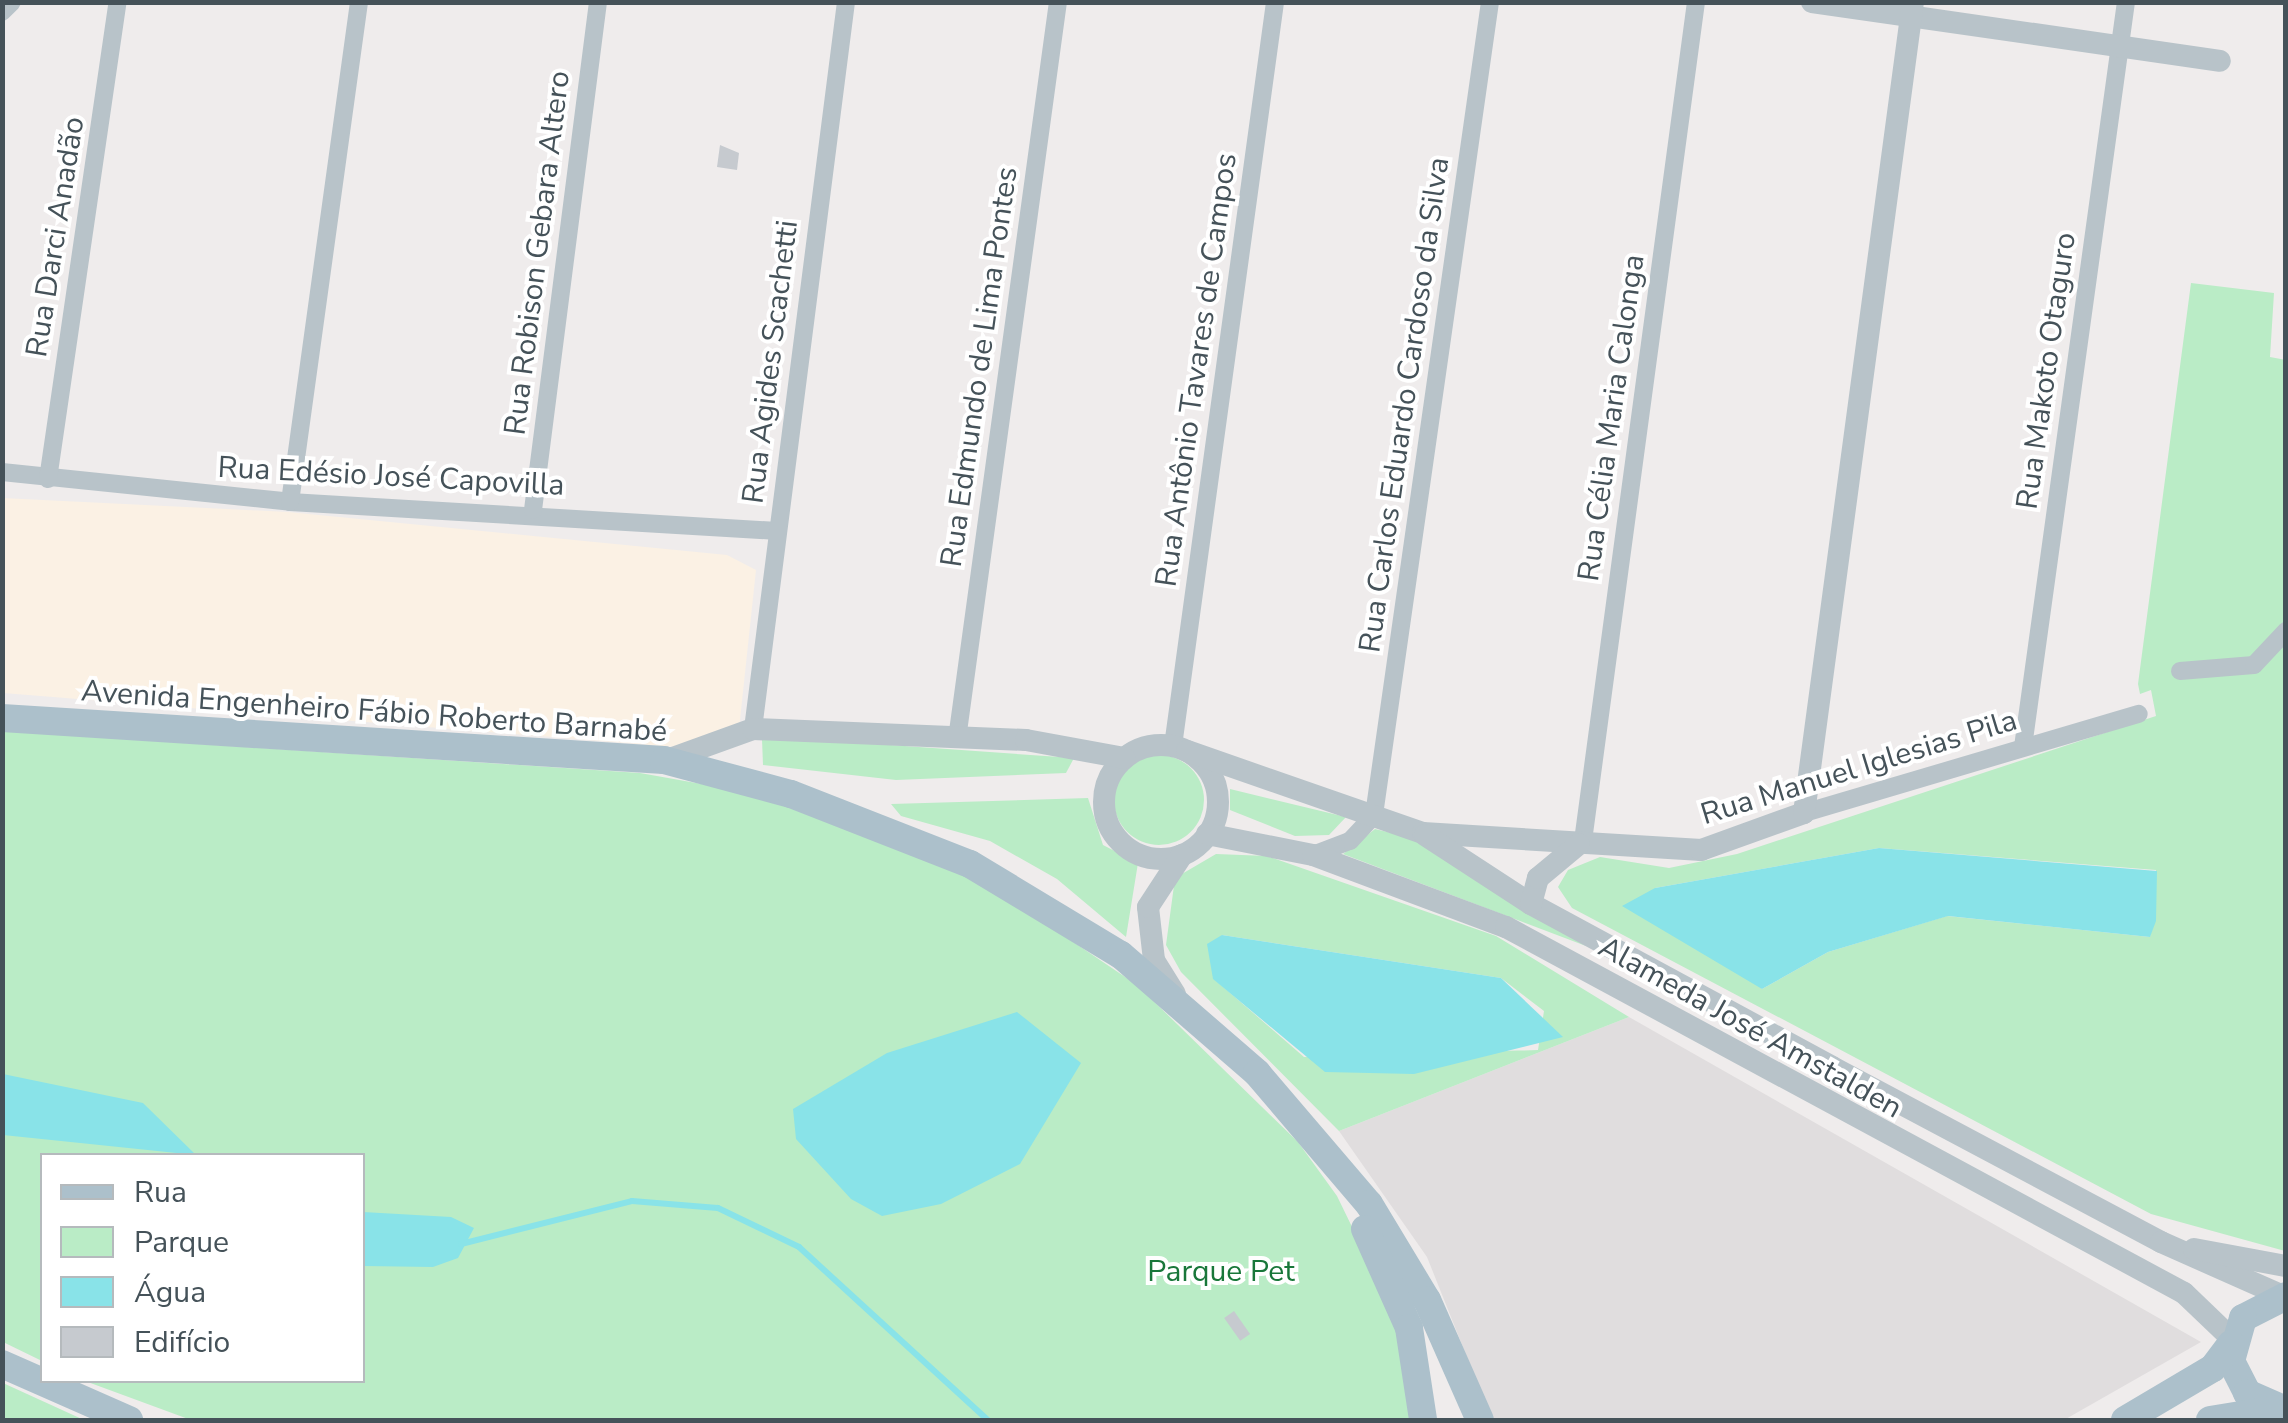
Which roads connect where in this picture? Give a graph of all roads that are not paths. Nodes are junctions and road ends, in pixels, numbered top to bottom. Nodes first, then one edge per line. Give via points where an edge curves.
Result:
1 (12, 2) edge
2 (118, 2) edge
3 (359, 2) edge
4 (598, 2) edge
5 (846, 2) edge
6 (1058, 2) edge
7 (1275, 2) edge
8 (1490, 2) edge
9 (1696, 2) edge
10 (1812, 2) edge
11 (2126, 2) edge
12 (1912, 9) edge
13 (2, 12) edge
14 (2120, 46) junction
15 (2220, 61) dead end
16 (2, 472) edge
17 (48, 479) junction
18 (290, 502) junction
19 (533, 510) junction
20 (777, 531) junction
21 (2286, 631) edge
22 (2180, 671) dead end
23 (2138, 714) dead end
24 (2, 718) edge
25 (753, 729) junction
26 (958, 739) junction
27 (1180, 748) junction
28 (2023, 748) junction
29 (1124, 758) junction
30 (664, 760) junction
31 (1804, 813) junction
32 (1374, 815) junction
33 (1422, 833) junction
34 (1208, 834) junction
35 (1583, 842) junction
36 (1182, 854) junction
37 (1313, 856) junction
38 (1531, 904) junction
39 (1175, 994) junction
40 (1308, 1132) junction
41 (2161, 1242) junction
42 (2286, 1266) edge
43 (2284, 1296) edge
44 (2232, 1342) junction
45 (2, 1364) edge
46 (40, 1381) edge
47 (45, 1383) edge
48 (2281, 1410) edge
49 (130, 1420) edge
50 (1423, 1420) edge
51 (1480, 1420) edge
52 (2125, 1420) edge
53 (2210, 1420) edge

1 - 13 street
2 - 17 street, Rua Darci Anadão
3 - 18 street
4 - 19 street, Rua Robison Gebara Altero
5 - 20 street, Rua Agides Scachetti
6 - 26 street, Rua Edmundo de Lima Pontes
7 - 27 street, Rua Antônio Tavares de Campos
8 - 32 street, Rua Carlos Eduardo Cardoso da Silva
9 - 35 street, Rua Célia Maria Calonga
10 - 12 street
11 - 14 street, Rua Makoto Otaguro
12 - 14 street
12 - 31 street
14 - 15 street
14 - 28 street, Rua Makoto Otaguro
16 - 17 street, Rua Edésio José Capovilla
17 - 18 street, Rua Edésio José Capovilla
18 - 19 street, Rua Edésio José Capovilla
19 - 20 street, Rua Edésio José Capovilla
20 - 25 street, Rua Agides Scachetti
21 - 22 street via 2254,665
23 - 28 street, Rua Manuel Iglesias Pila
24 - 30 main road, Avenida Engenheiro Fábio Roberto Barnabé
25 - 26 street
25 - 30 street
26 - 29 street
27 - 29 street
27 - 32 street, Rua Manuel Iglesias Pila
27 - 34 street via 1217,792
28 - 31 street, Rua Manuel Iglesias Pila
29 - 36 street via 1109,778 1110,828 1150,858
30 - 39 main road, Avenida Engenheiro Fábio Roberto Barnabé via 792,794 970,864
31 - 35 street, Rua Manuel Iglesias Pila via 1701,850
32 - 33 street, Rua Manuel Iglesias Pila
32 - 37 street via 1350,840
33 - 35 street, Rua Manuel Iglesias Pila
33 - 38 street, Alameda José Amstalden
34 - 36 street
34 - 37 street, Alameda José Amstalden
35 - 38 street via 1556,856
36 - 39 street via 1148,906 1154,960
37 - 44 street, Alameda José Amstalden via 1506,927 2184,1293
38 - 41 street, Alameda José Amstalden
39 - 40 main road, Avenida Engenheiro Fábio Roberto Barnabé
40 - 50 main road via 1393,1285 1420,1368
40 - 51 main road, Avenida Engenheiro Fábio Roberto Barnabé via 1369,1204 1427,1300
41 - 42 street
41 - 43 street, Alameda José Amstalden
43 - 44 main road via 2242,1318
44 - 48 main road via 2246,1393
44 - 52 main road via 2214,1368
45 - 46 main road
47 - 49 main road
48 - 53 main road

